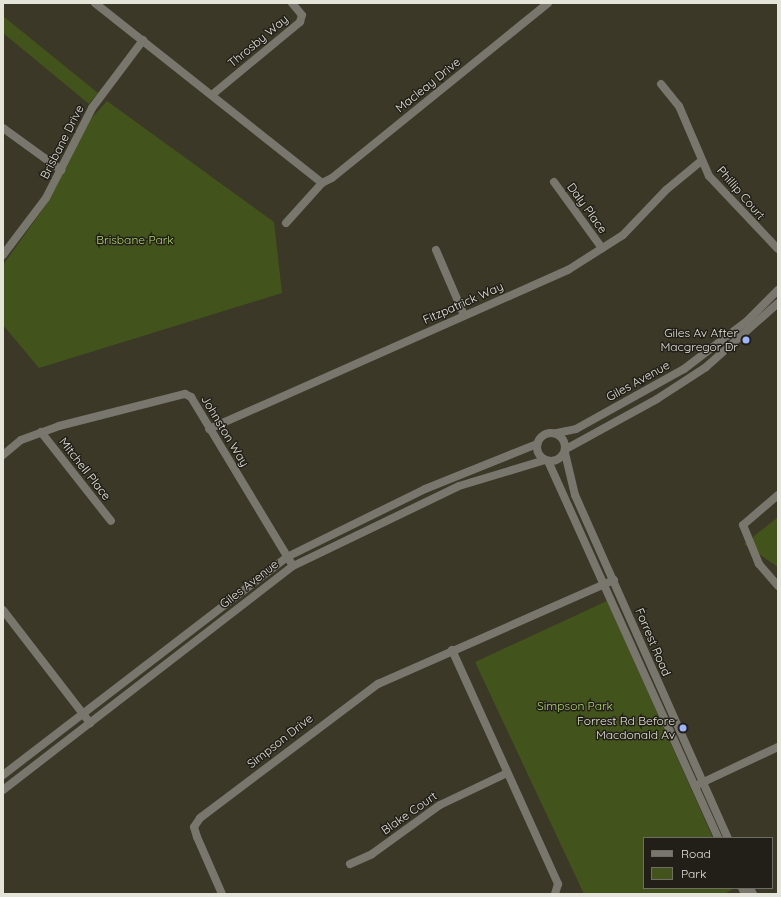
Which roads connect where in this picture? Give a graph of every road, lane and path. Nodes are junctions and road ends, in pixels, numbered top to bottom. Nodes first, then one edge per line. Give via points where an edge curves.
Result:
1 (95, 3) edge
2 (292, 3) edge
3 (548, 3) edge
4 (143, 40) junction
5 (662, 84) dead end
6 (214, 94) junction
7 (3, 128) edge
8 (702, 161) junction
9 (61, 170) junction
10 (322, 182) junction
11 (554, 182) dead end
12 (286, 223) dead end
13 (602, 248) junction
14 (778, 249) edge
15 (436, 250) dead end
16 (3, 255) edge
17 (778, 290) edge
18 (778, 303) edge
19 (464, 315) junction
20 (209, 429) junction
21 (41, 432) junction
22 (557, 433) junction
23 (537, 444) junction
24 (565, 451) junction
25 (3, 455) edge
26 (547, 460) junction
27 (778, 495) edge
28 (110, 521) dead end
29 (287, 557) junction
30 (293, 566) junction
31 (614, 580) junction
32 (605, 583) junction
33 (778, 586) edge
34 (3, 610) edge
35 (452, 650) junction
36 (83, 714) junction
37 (90, 723) junction
38 (778, 747) edge
39 (505, 774) junction
40 (3, 775) edge
41 (704, 783) junction
42 (695, 786) junction
43 (3, 790) edge
44 (718, 837) edge
45 (728, 837) edge
46 (350, 864) dead end
47 (222, 894) edge
48 (555, 894) edge

1 - 4 street
2 - 6 street, Throsby Way via 302,15 300,22
3 - 10 street, Macleay Drive via 332,178
4 - 6 street
4 - 9 street, Brisbane Drive via 92,108
5 - 8 street, Phillip Court via 679,106
6 - 10 street
7 - 9 street
8 - 13 street, Fitzpatrick Way via 666,190 622,235
8 - 14 street, Phillip Court via 723,194
9 - 16 street, Brisbane Drive via 46,198
10 - 12 street, Macleay Drive
11 - 13 street, Daly Place
13 - 19 street, Fitzpatrick Way via 568,270
15 - 19 street
17 - 22 street, Giles Avenue via 747,321 684,369 576,429
18 - 24 street, Giles Avenue via 706,367 657,399
19 - 20 street, Fitzpatrick Way
20 - 21 street, Johnston Way via 186,394
20 - 29 street, Johnston Way
21 - 25 street, Johnston Way via 21,440
21 - 28 street, Mitchell Place
22 - 23 street via 543,434
22 - 24 street via 564,439
23 - 26 street via 538,452
23 - 29 street, Giles Avenue via 425,489
24 - 26 street via 557,460
24 - 31 street, Forrest Road via 572,486
26 - 30 street, Giles Avenue via 459,486
26 - 32 street, Forrest Road
27 - 33 street via 743,525 759,564
29 - 30 street, Johnston Way
29 - 36 street, Giles Avenue
30 - 37 street, Giles Avenue
31 - 32 street, Simpson Drive
31 - 41 street, Forrest Road
32 - 35 street, Simpson Drive
32 - 42 street, Forrest Road
34 - 36 street
35 - 39 street
35 - 47 street, Simpson Drive via 358,696 200,818 194,827
36 - 37 street
36 - 40 street, Giles Avenue
37 - 43 street, Giles Avenue
38 - 41 street
39 - 46 street, Blake Court via 440,804 372,854
39 - 48 street via 558,884
41 - 42 street
41 - 45 street, Forrest Road
42 - 44 street, Forrest Road

